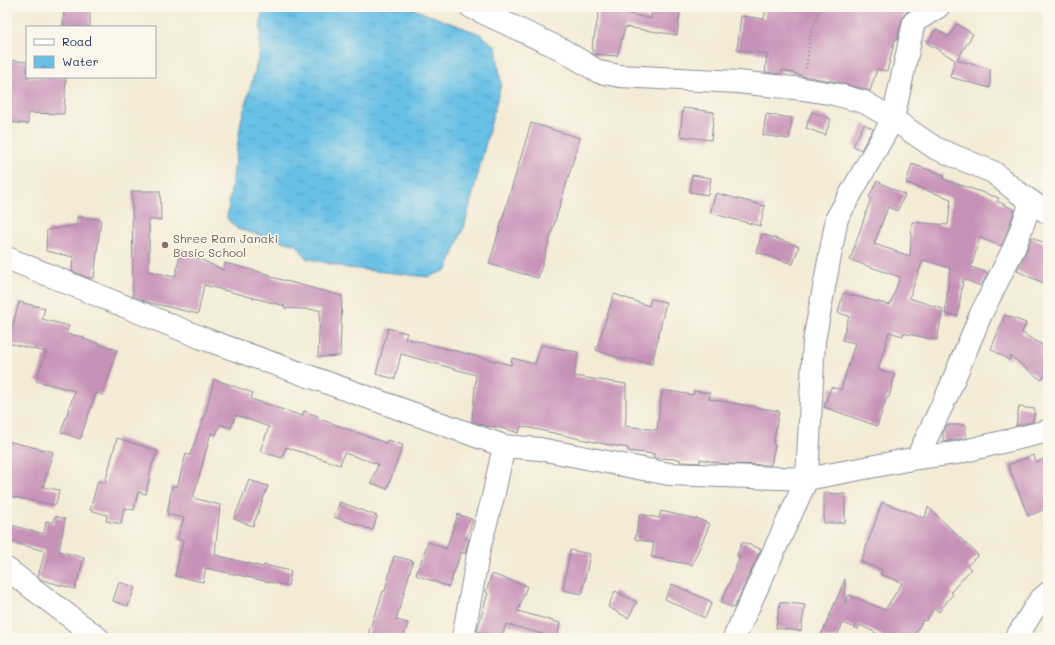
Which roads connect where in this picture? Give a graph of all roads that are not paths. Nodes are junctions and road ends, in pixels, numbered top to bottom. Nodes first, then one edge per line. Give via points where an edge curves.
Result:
1 (471, 7) edge
2 (938, 7) edge
3 (893, 119) junction
4 (1039, 207) edge
5 (7, 258) edge
6 (1048, 430) edge
7 (504, 446) junction
8 (917, 458) junction
9 (807, 479) junction
10 (7, 570) edge
11 (1048, 593) edge
12 (98, 638) edge
13 (463, 638) edge
14 (734, 638) edge
15 (1016, 638) edge

1 - 3 street via 561,49 599,72 620,76 738,82 803,89 864,102
2 - 3 street via 914,22
3 - 4 street via 935,148 993,172
3 - 9 street via 837,218 814,341
4 - 8 street via 1015,246 981,314
5 - 7 street via 202,338
6 - 8 street via 956,453
7 - 9 street via 540,449 668,474
7 - 13 street via 479,549
8 - 9 street
9 - 14 street
10 - 12 street
11 - 15 street via 1039,601

